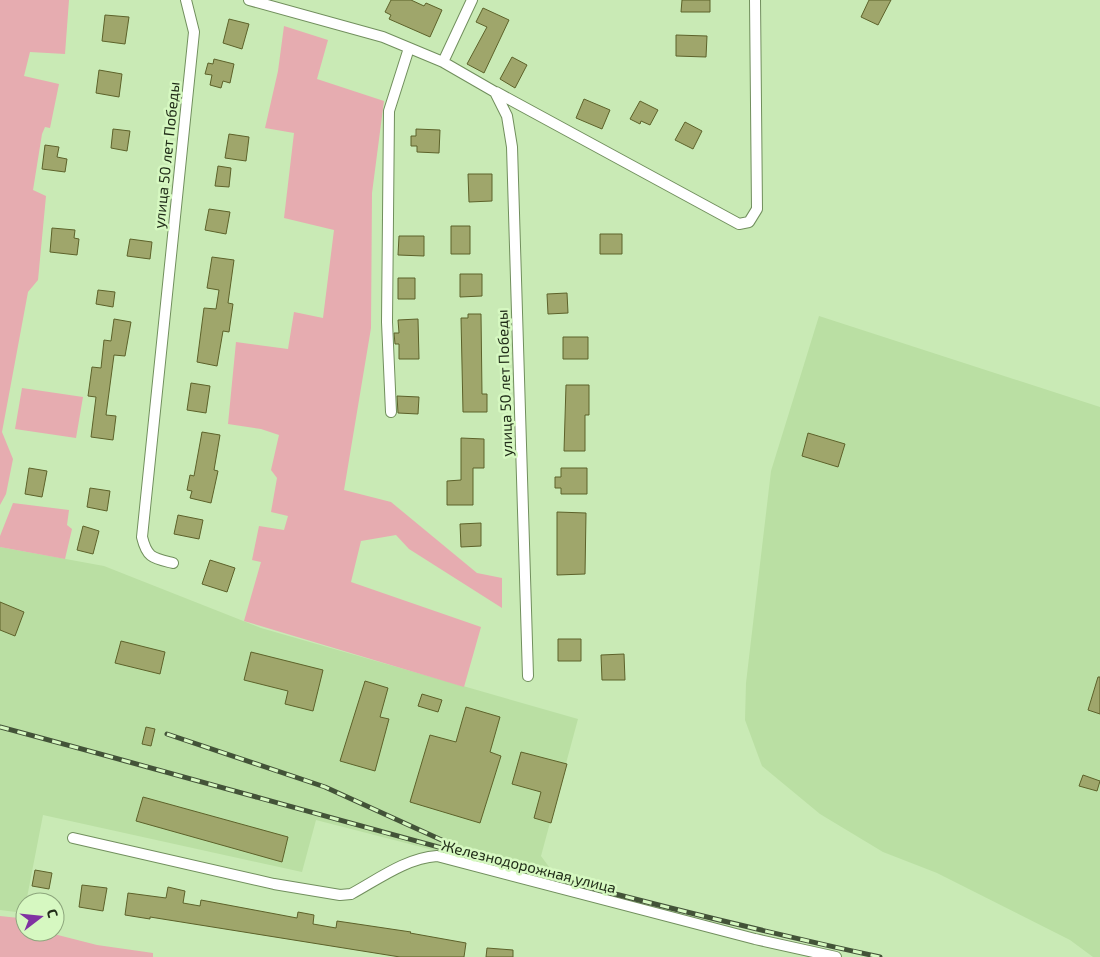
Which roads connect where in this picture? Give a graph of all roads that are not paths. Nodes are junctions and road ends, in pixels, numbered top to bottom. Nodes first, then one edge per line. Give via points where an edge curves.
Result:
1 (186, 0) edge
2 (249, 0) edge
3 (472, 0) edge
4 (755, 0) edge
5 (409, 48) junction
6 (443, 62) junction
7 (495, 92) junction
8 (391, 412) dead end
9 (173, 562) dead end
10 (528, 676) dead end
11 (73, 838) dead end
12 (836, 957) edge

1 - 9 street, улица 50 лет Победы via 194,32 142,537 145,550 153,558
2 - 5 street via 383,37
3 - 6 street
4 - 7 street via 757,208 749,222 739,224
5 - 6 street
5 - 8 street via 389,111 387,322
6 - 7 street
7 - 10 street, улица 50 лет Победы via 508,116 512,147
11 - 12 street, Железнодорожная улица via 274,884 340,895 350,894 408,863 437,856

